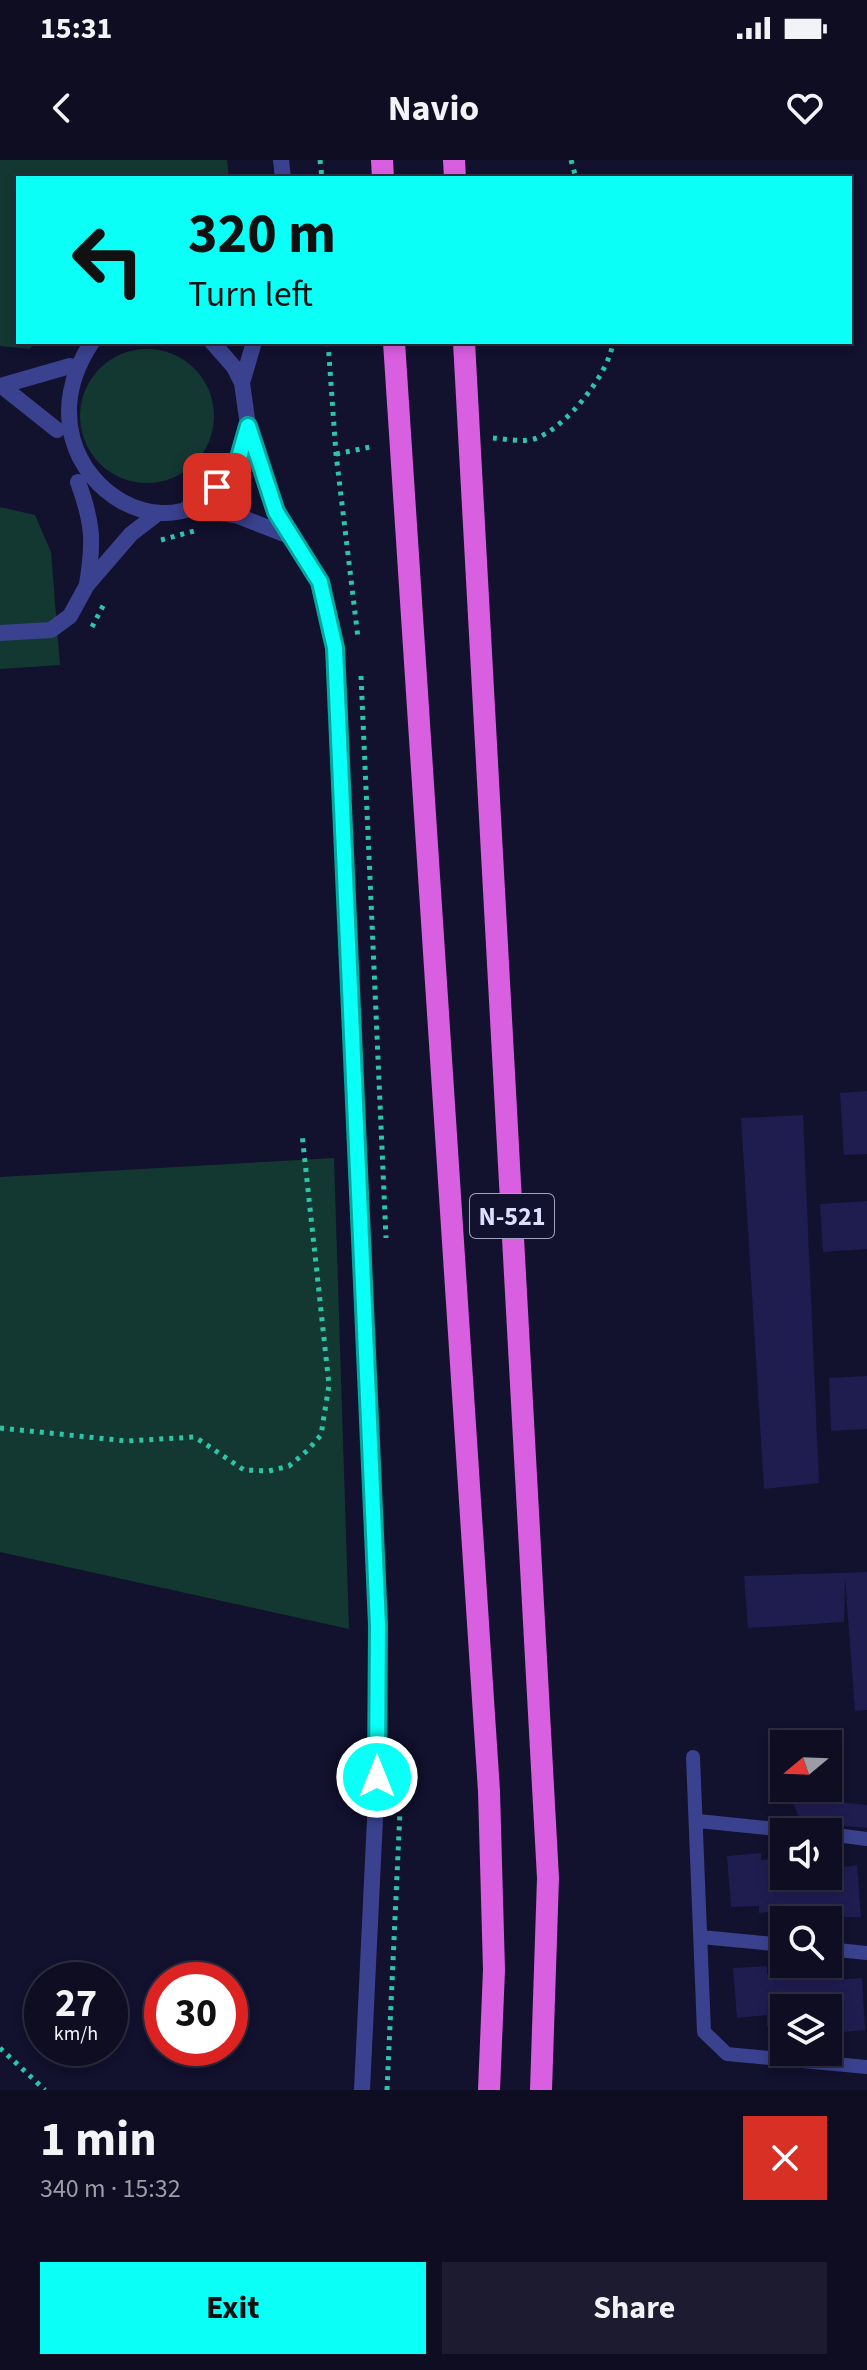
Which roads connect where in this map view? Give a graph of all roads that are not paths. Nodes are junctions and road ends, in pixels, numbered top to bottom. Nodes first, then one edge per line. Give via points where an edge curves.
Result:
1 (90, 344) edge
2 (214, 344) edge
3 (253, 344) edge
4 (394, 344) edge
5 (464, 344) edge
6 (70, 366) junction
7 (242, 383) junction
8 (2, 387) edge
9 (248, 426) junction
10 (57, 430) junction
11 (77, 477) junction
12 (186, 506) junction
13 (157, 514) junction
14 (292, 537) junction
15 (87, 585) junction
16 (0, 633) edge
17 (693, 1757) dead end
18 (698, 1821) junction
19 (770, 1828) edge
20 (842, 1836) edge
21 (867, 1839) edge
22 (701, 1937) junction
23 (770, 1944) edge
24 (842, 1950) edge
25 (867, 1953) edge
26 (867, 2067) edge
27 (362, 2090) edge
28 (489, 2090) edge
29 (541, 2090) edge

1 - 6 street
2 - 7 street
3 - 7 street
4 - 28 highway, N-521 via 489,1791 494,1970
5 - 29 highway, N-521 via 548,1878
6 - 8 street
6 - 10 street via 57,401
7 - 9 street
8 - 10 street
9 - 12 street via 238,461 227,477 202,500
9 - 14 street via 269,496
10 - 11 street
11 - 13 street via 119,509
11 - 15 street via 91,517
12 - 13 street
12 - 14 street via 238,516
13 - 15 street via 131,534
14 - 27 street via 320,582 335,648 378,1625 377,1777
15 - 16 street via 70,616 51,630
17 - 18 lane
18 - 19 lane
18 - 22 lane
20 - 21 lane
22 - 23 lane
22 - 26 lane via 704,2032 727,2054
24 - 25 lane

